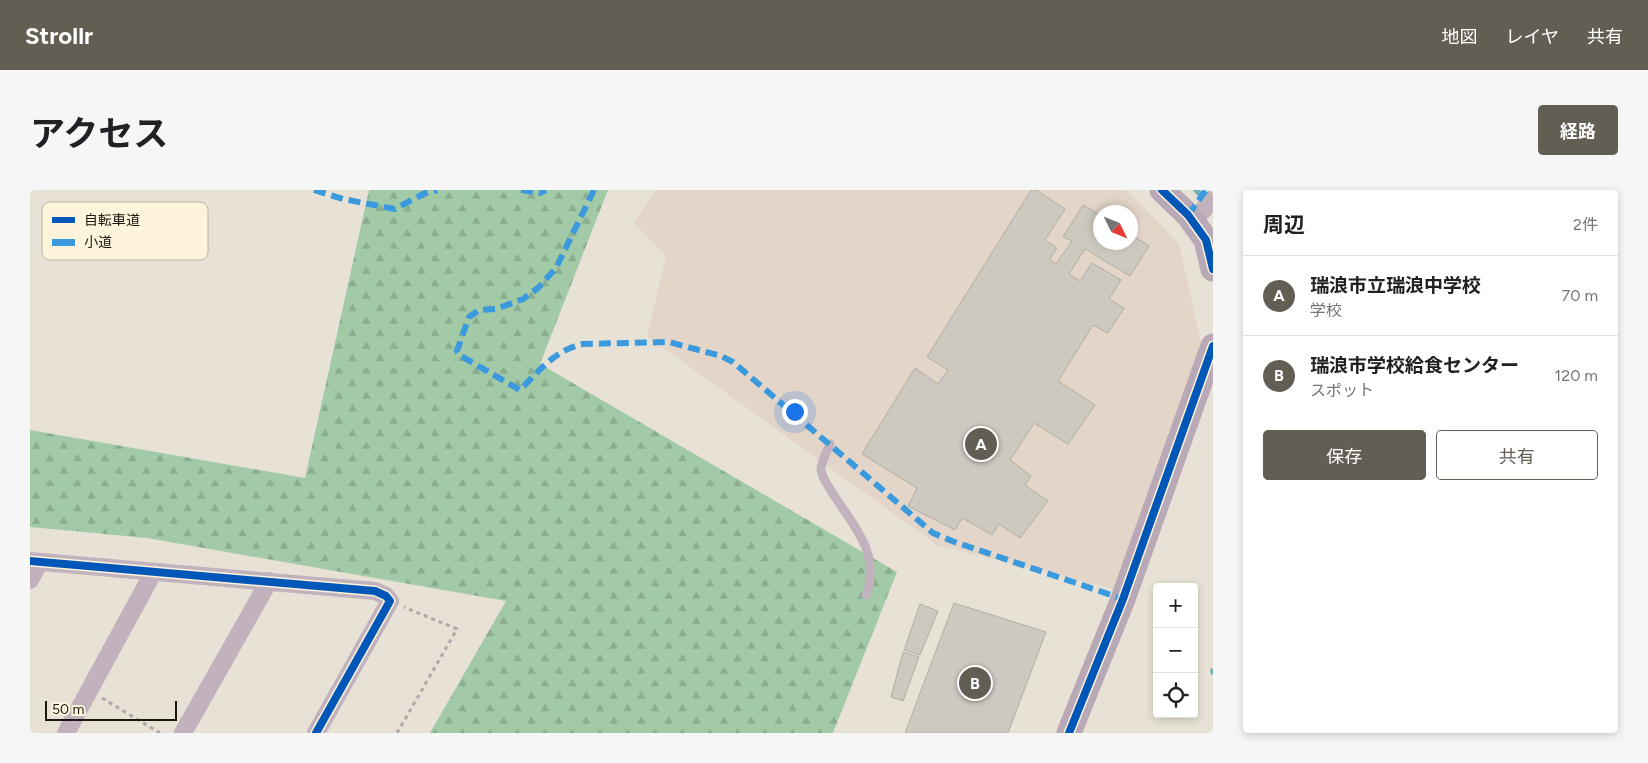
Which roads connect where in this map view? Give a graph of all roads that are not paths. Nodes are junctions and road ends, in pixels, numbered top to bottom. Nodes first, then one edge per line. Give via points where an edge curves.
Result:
1 (1162, 190) edge
2 (1213, 199) edge
3 (1204, 231) edge
4 (1213, 268) edge
5 (1213, 346) edge
6 (830, 444) dead end
7 (35, 562) edge
8 (152, 573) junction
9 (30, 580) edge
10 (269, 581) junction
11 (866, 595) dead end
12 (66, 733) edge
13 (182, 733) edge
14 (316, 733) edge
15 (1070, 733) edge

1 - 3 street
2 - 3 street
3 - 4 street
5 - 15 street via 1123,599
6 - 11 lane via 821,469 868,552 871,574
7 - 8 street
7 - 9 street
8 - 10 street
8 - 12 street
10 - 13 street
10 - 14 street via 375,591 390,601

